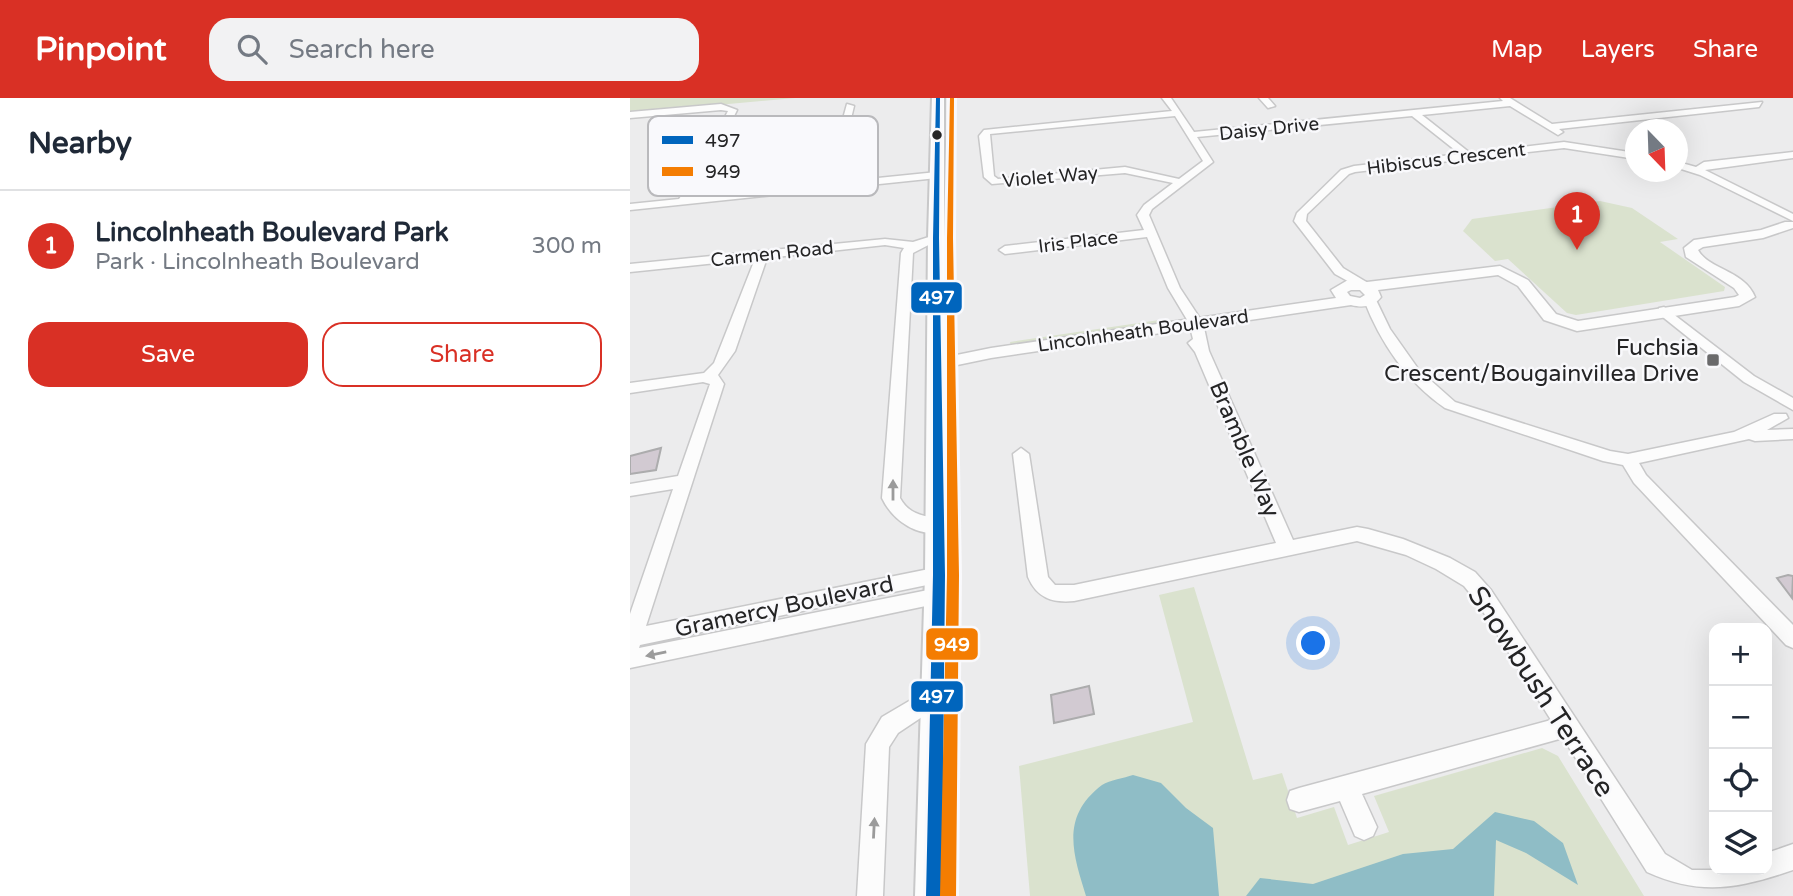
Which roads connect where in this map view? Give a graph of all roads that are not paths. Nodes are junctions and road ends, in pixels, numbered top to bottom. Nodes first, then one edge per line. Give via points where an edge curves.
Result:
1 (938, 98) edge
2 (1166, 98) edge
3 (1263, 98) edge
4 (1508, 100) edge
5 (1759, 104) dead end
6 (850, 106) dead end
7 (1175, 106) edge
8 (1271, 106) dead end
9 (1414, 113) junction
10 (630, 115) edge
11 (731, 116) edge
12 (848, 116) edge
13 (1549, 127) junction
14 (1193, 135) junction
15 (1570, 145) junction
16 (1625, 154) edge
17 (1793, 155) edge
18 (1468, 156) junction
19 (1688, 166) edge
20 (1701, 169) junction
21 (937, 172) junction
22 (878, 179) edge
23 (1181, 182) junction
24 (690, 196) edge
25 (730, 196) edge
26 (687, 201) junction
27 (630, 207) edge
28 (1792, 225) edge
29 (1150, 233) junction
30 (936, 238) junction
31 (913, 246) junction
32 (1005, 250) dead end
33 (762, 255) junction
34 (630, 268) edge
35 (1339, 271) junction
36 (1368, 292) junction
37 (1345, 296) junction
38 (1664, 311) junction
39 (1188, 319) junction
40 (1381, 326) junction
41 (939, 357) junction
42 (708, 377) junction
43 (630, 388) edge
44 (1787, 411) edge
45 (1793, 432) edge
46 (1738, 437) junction
47 (1021, 454) dead end
48 (1628, 460) junction
49 (685, 481) junction
50 (630, 490) edge
51 (939, 527) junction
52 (1287, 547) junction
53 (939, 585) junction
54 (1793, 639) edge
55 (631, 640) edge
56 (630, 659) edge
57 (938, 694) junction
58 (1567, 726) junction
59 (1348, 788) junction
60 (1299, 800) dead end
61 (1364, 827) dead end
62 (1793, 857) edge
63 (1772, 864) edge
64 (1741, 875) edge
65 (870, 896) edge
66 (934, 896) edge

1 - 21 main road
2 - 7 street
3 - 8 street
4 - 9 street, Daisy Drive
4 - 13 street
5 - 13 street
6 - 12 street
7 - 14 street
7 - 23 street, Violet Way via 999,130 984,136 989,177 996,182 1125,170
9 - 14 street, Daisy Drive
9 - 18 street
10 - 11 street via 730,108
13 - 15 street
14 - 23 street via 1208,162
15 - 16 street, Hibiscus Crescent
15 - 18 street, Hibiscus Crescent
17 - 20 street
18 - 35 street, Hibiscus Crescent via 1354,169 1342,175 1300,217
19 - 20 street
20 - 28 street
21 - 22 street
21 - 30 main road
23 - 29 street via 1145,209
24 - 26 street
25 - 26 street
26 - 27 street
28 - 38 street via 1691,248 1698,261 1742,286 1747,297
29 - 32 street, Iris Place
29 - 39 street
30 - 31 street
30 - 41 main road
31 - 33 street, Carmen Road via 885,242
51 -> 31 street via 902,515 891,498 907,253
33 - 34 street, Carmen Road
33 - 42 street via 728,351
35 - 36 street, Hibiscus Crescent
35 - 37 street
36 - 37 street, Lincolnheath Boulevard via 1353,284
36 - 38 street via 1495,274 1530,292 1550,317 1577,326
36 - 40 street
37 - 39 street, Lincolnheath Boulevard
37 - 40 street
38 - 44 street
39 - 41 street, Lincolnheath Boulevard via 991,353
39 - 52 street, Bramble Way via 1192,339 1202,351
40 - 48 street via 1428,390 1450,405
41 - 51 main road
42 - 43 street
42 - 49 street via 717,381 716,389
44 - 45 street
44 - 46 street
45 - 46 street
46 - 48 street
47 - 52 street, Snowbush Terrace via 1038,577 1049,592 1074,593
48 - 54 street via 1640,479
49 - 50 street
49 - 55 street
51 - 53 main road
52 - 58 street, Snowbush Terrace via 1366,535 1464,575 1484,596
53 - 55 street, Gramercy Boulevard
53 -> 56 street, Gramercy Boulevard
53 - 57 main road
65 -> 57 street via 878,744 890,725
57 - 66 main road
58 - 59 street
58 - 64 street, Snowbush Terrace via 1656,863 1674,880 1699,887
59 - 60 street
59 - 61 street
62 - 63 street

